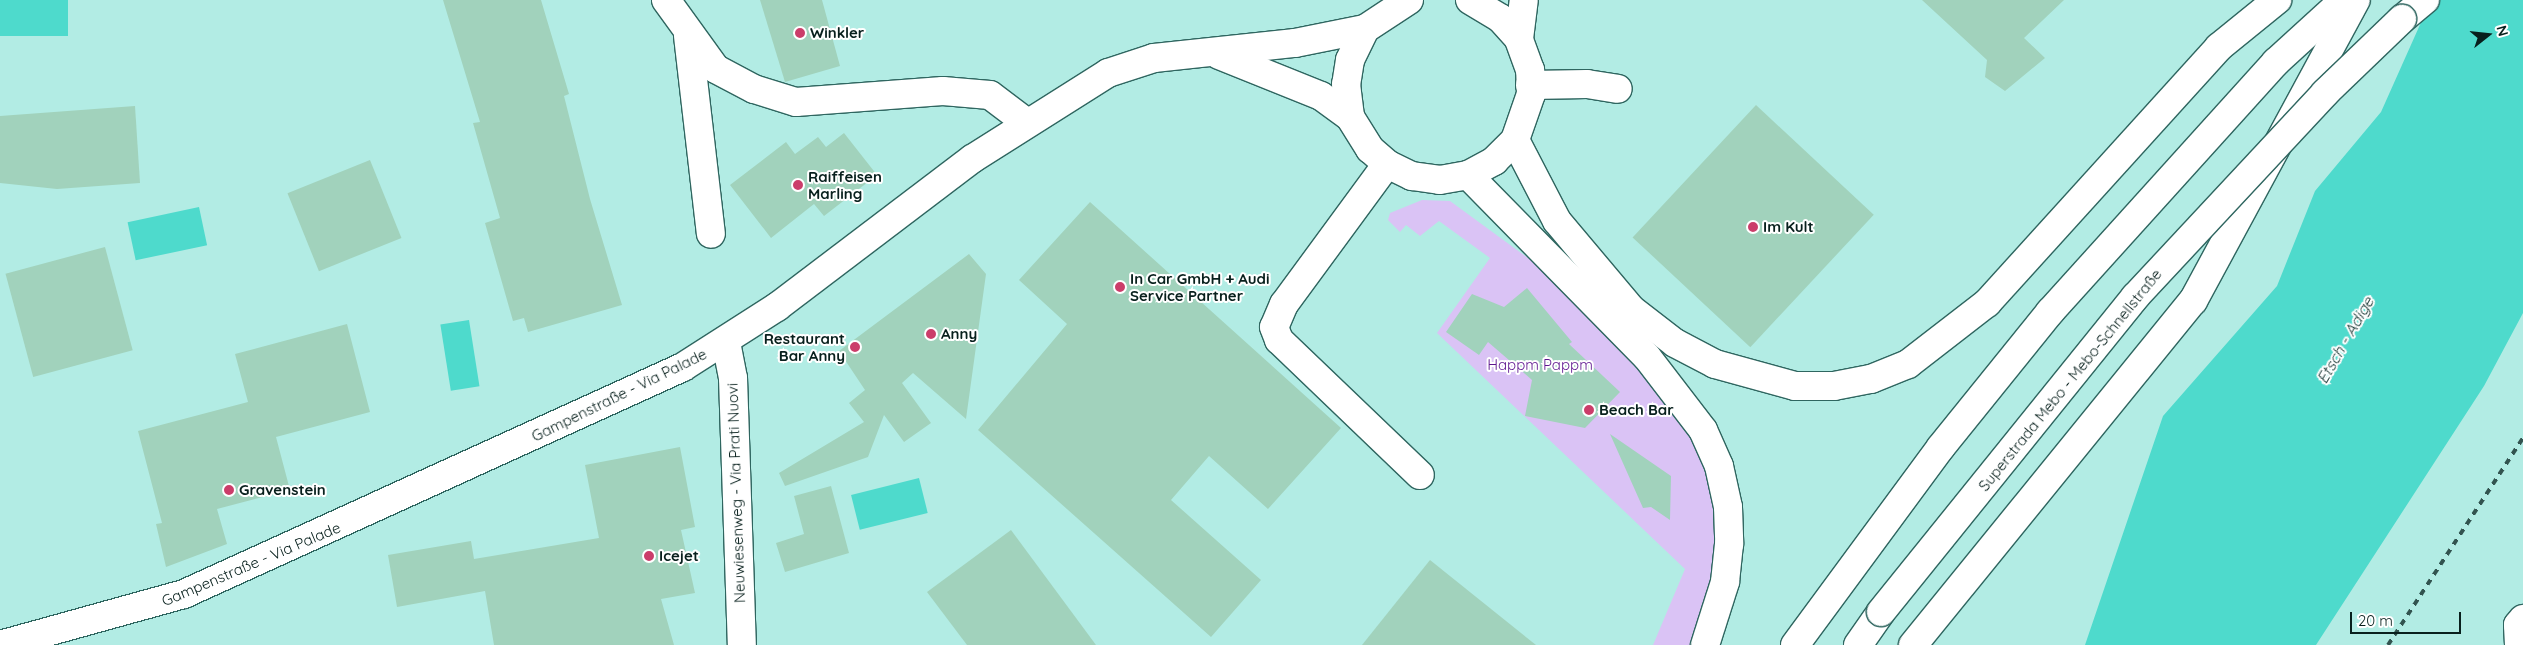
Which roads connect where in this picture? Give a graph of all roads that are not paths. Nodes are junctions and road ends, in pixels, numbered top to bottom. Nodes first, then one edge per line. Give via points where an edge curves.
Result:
1 (666, 0) edge
2 (1408, 0) edge
3 (1470, 0) edge
4 (1524, 0) edge
5 (2277, 0) edge
6 (2344, 0) edge
7 (2356, 0) edge
8 (2425, 0) edge
9 (1365, 29) junction
10 (688, 36) junction
11 (1519, 39) junction
12 (1217, 54) junction
13 (1530, 85) junction
14 (1618, 89) dead end
15 (1350, 117) junction
16 (1027, 123) junction
17 (1515, 140) junction
18 (1387, 164) junction
19 (1468, 175) junction
20 (711, 234) dead end
21 (726, 342) junction
22 (1420, 475) dead end
23 (2523, 619) edge
24 (0, 645) edge
25 (742, 645) edge
26 (1704, 645) edge
27 (1795, 645) edge
28 (1858, 645) edge
29 (1913, 645) edge
30 (2519, 645) edge

1 - 10 main road
2 - 9 main road
3 - 11 main road via 1500,18
4 - 11 main road
5 - 17 main road via 2219,47 1987,303 1908,364 1871,379 1834,386 1795,386 1715,364 1675,343 1630,309 1557,221
6 - 27 main road via 2276,62 2171,174 1941,447
7 - 29 main road via 2193,301
8 - 28 main road, Superstrada Mebo - Mebo-Schnellstraße, bridge via 2325,93 2134,297
9 - 12 main road, Gampenstraße - Via Palade via 1338,37
9 - 15 main road via 1350,60 1346,84
10 - 16 main road via 716,69 754,89 796,102 960,92 990,95
10 - 20 main road
11 - 13 main road
12 - 15 main road, Gampenstraße - Via Palade via 1321,96
12 - 16 main road, Gampenstraße - Via Palade via 1154,58 1108,73
13 - 14 main road via 1587,84
13 - 17 main road via 1526,118
15 - 18 main road via 1370,149
16 - 21 main road, Gampenstraße - Via Palade
17 - 19 main road via 1494,161
18 - 19 main road via 1431,179
18 - 22 main road via 1284,304 1274,327 1279,340
19 - 26 main road via 1647,356 1703,430 1719,466 1728,507 1729,544 1726,582
21 - 24 main road, Gampenstraße - Via Palade via 641,388 184,594
21 - 25 main road, Neuwiesenweg - Via Prati Nuovi via 733,378
23 - 30 main road via 2518,625

